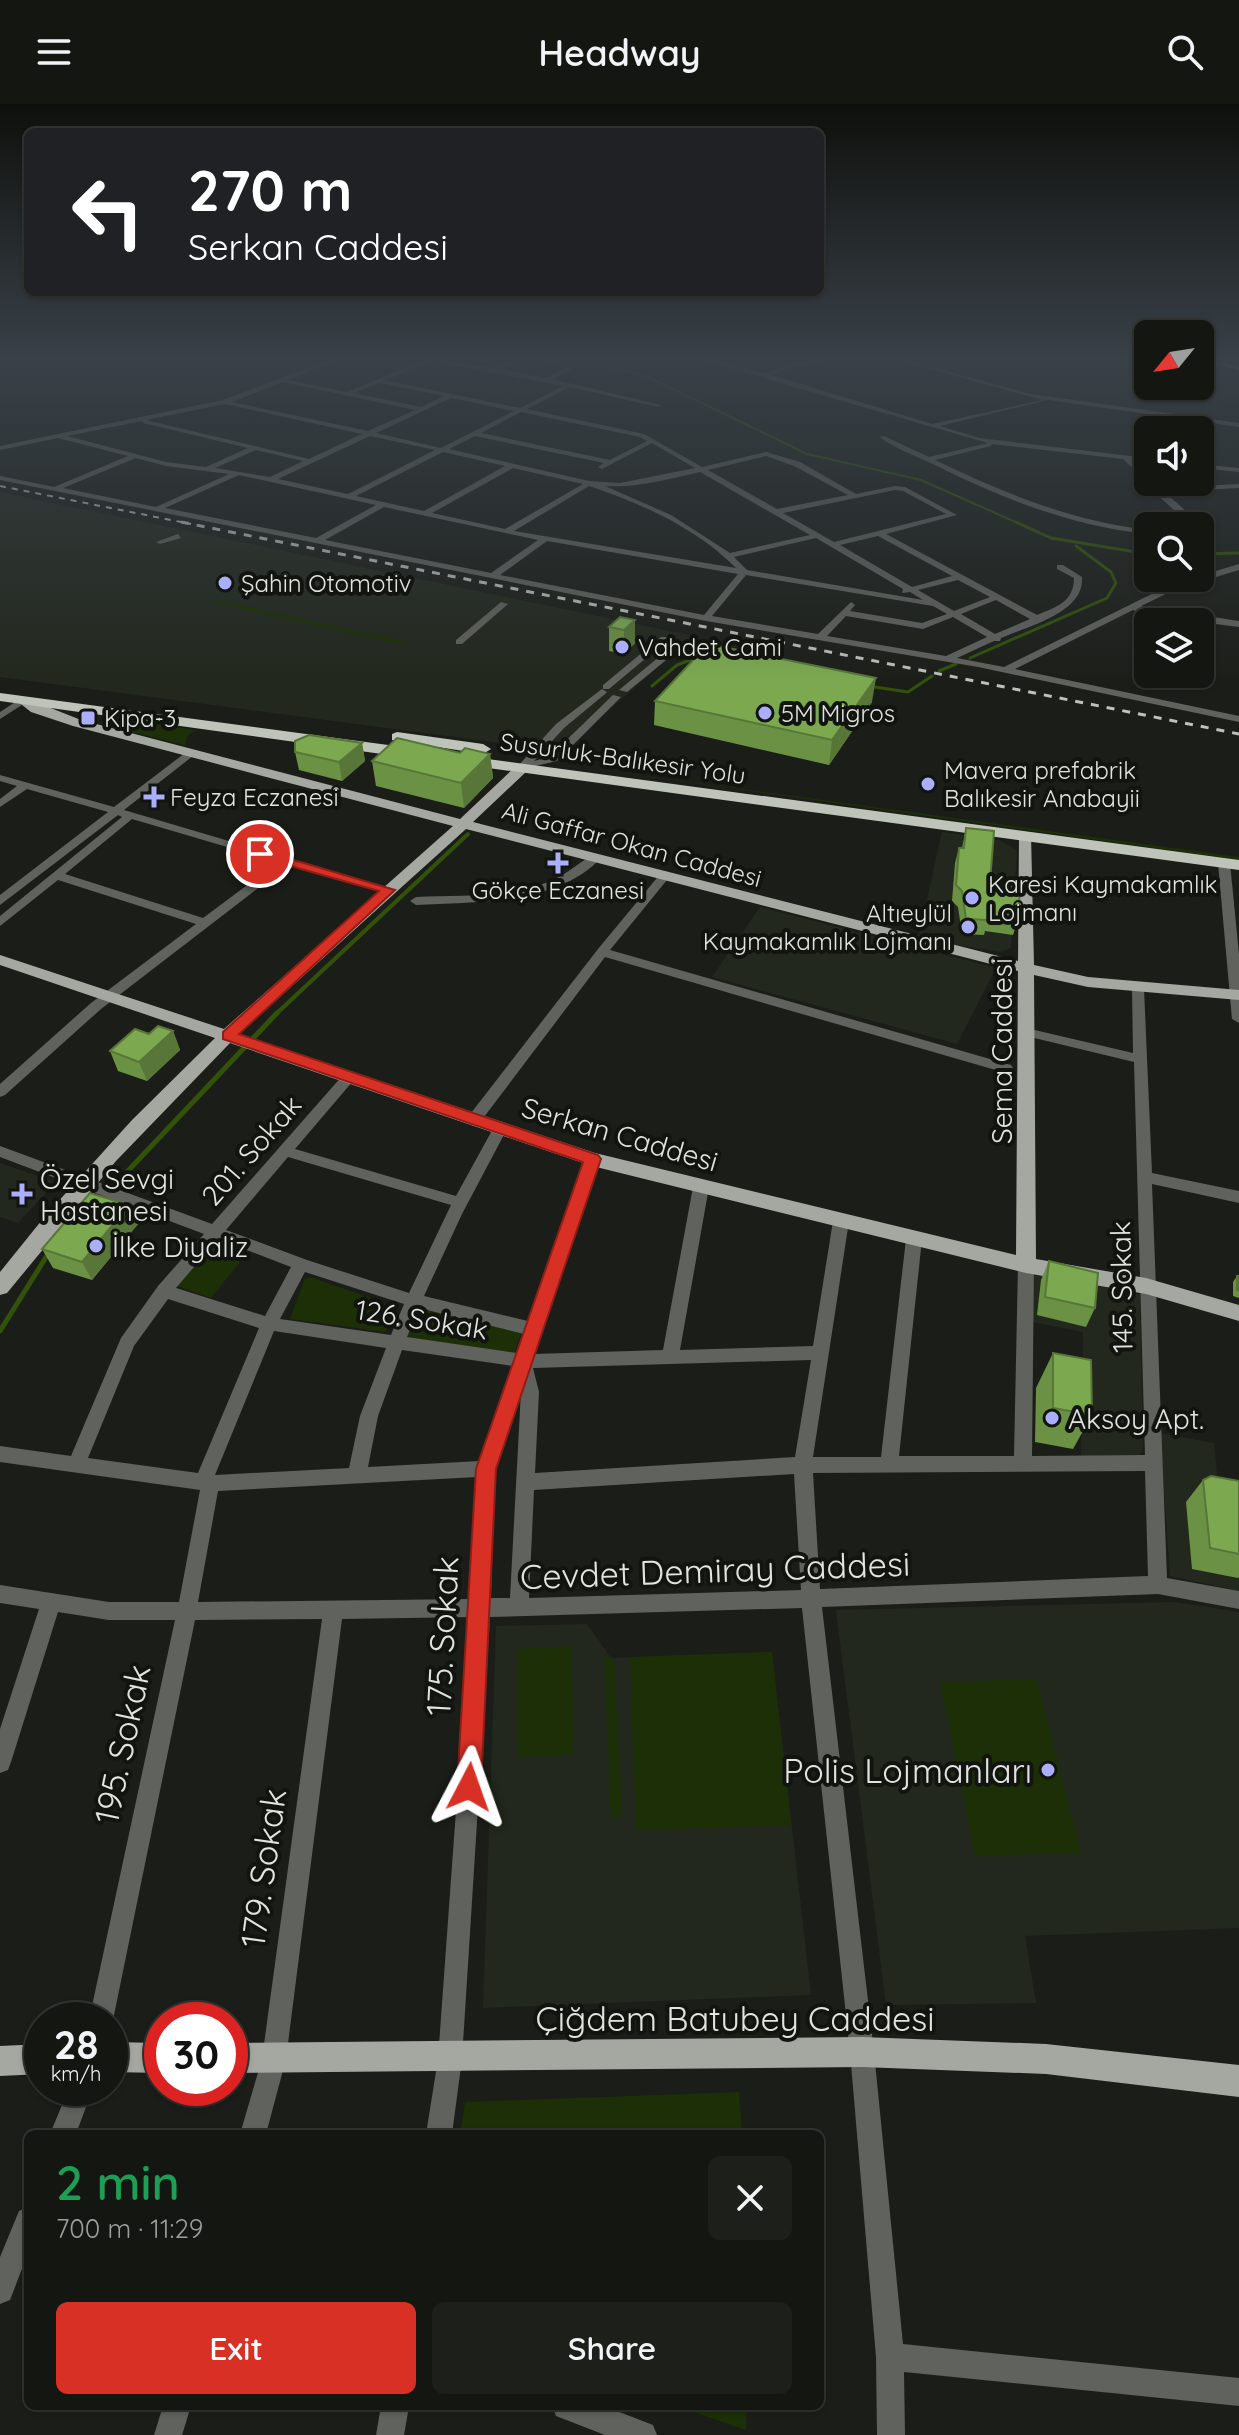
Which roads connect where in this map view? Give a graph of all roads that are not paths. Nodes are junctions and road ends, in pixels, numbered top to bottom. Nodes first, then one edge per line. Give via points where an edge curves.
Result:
1 (109, 467) edge
2 (189, 467) edge
3 (212, 467) edge
4 (298, 467) edge
5 (406, 467) edge
6 (509, 467) edge
7 (520, 467) edge
8 (603, 467) edge
9 (697, 467) edge
10 (711, 467) edge
11 (802, 467) edge
12 (945, 467) edge
13 (1214, 467) edge
14 (701, 469) junction
15 (205, 470) junction
16 (1239, 470) edge
17 (236, 474) junction
18 (0, 478) edge
19 (269, 480) junction
20 (579, 480) junction
21 (655, 480) junction
22 (589, 483) junction
23 (1239, 486) edge
24 (1214, 487) edge
25 (56, 489) junction
26 (853, 495) junction
27 (1164, 496) edge
28 (347, 498) junction
29 (641, 501) junction
30 (384, 504) junction
31 (157, 509) junction
32 (775, 512) junction
33 (1181, 512) edge
34 (427, 513) junction
35 (1134, 531) edge
36 (506, 532) junction
37 (880, 534) junction
38 (178, 536) dead end
39 (816, 536) junction
40 (546, 538) junction
41 (317, 541) junction
42 (160, 542) dead end
43 (831, 545) junction
44 (729, 556) junction
45 (1060, 567) dead end
46 (1239, 567) edge
47 (744, 572) junction
48 (1214, 574) edge
49 (492, 576) junction
50 (959, 577) junction
51 (908, 591) junction
52 (863, 592) junction
53 (1168, 592) edge
54 (888, 596) junction
55 (997, 597) junction
56 (504, 604) dead end
57 (931, 604) junction
58 (1133, 607) junction
59 (844, 613) junction
60 (951, 614) junction
61 (706, 618) junction
62 (1037, 619) junction
63 (1239, 624) edge
64 (819, 639) junction
65 (997, 639) junction
66 (459, 642) dead end
67 (948, 658) junction
68 (1007, 669) junction
69 (0, 684) edge
70 (604, 690) junction
71 (620, 693) junction
72 (0, 697) edge
73 (23, 701) junction
74 (0, 716) edge
75 (1239, 719) edge
76 (193, 752) junction
77 (553, 759) junction
78 (527, 762) junction
79 (0, 778) edge
80 (25, 786) junction
81 (0, 804) edge
82 (114, 813) junction
83 (128, 817) junction
84 (467, 823) junction
85 (1026, 837) junction
86 (1239, 851) edge
87 (596, 857) junction
88 (286, 861) junction
89 (1231, 864) edge
90 (665, 875) junction
91 (58, 876) junction
92 (389, 890) junction
93 (0, 901) edge
94 (416, 901) dead end
95 (0, 922) edge
96 (202, 922) junction
97 (602, 952) junction
98 (0, 960) edge
99 (1028, 969) junction
100 (1138, 989) junction
101 (110, 995) junction
102 (1237, 995) edge
103 (1239, 1019) edge
104 (1026, 1032) junction
105 (228, 1035) junction
106 (1141, 1059) junction
107 (1006, 1068) dead end
108 (348, 1078) junction
109 (0, 1092) edge
110 (476, 1117) junction
111 (500, 1129) junction
112 (0, 1151) edge
113 (284, 1151) junction
114 (592, 1159) junction
115 (1144, 1177) junction
116 (88, 1181) junction
117 (701, 1187) junction
118 (1239, 1197) edge
119 (459, 1202) junction
120 (841, 1221) junction
121 (213, 1232) junction
122 (914, 1239) junction
123 (301, 1264) junction
124 (1026, 1265) junction
125 (1146, 1286) junction
126 (0, 1287) edge
127 (164, 1291) junction
128 (411, 1300) junction
129 (1239, 1313) edge
130 (269, 1324) junction
131 (533, 1329) junction
132 (397, 1341) junction
133 (822, 1353) junction
134 (671, 1355) junction
135 (523, 1361) junction
136 (0, 1454) edge
137 (1023, 1462) junction
138 (1152, 1463) junction
139 (77, 1464) junction
140 (889, 1464) junction
141 (803, 1465) junction
142 (486, 1469) junction
143 (358, 1476) junction
144 (207, 1482) junction
145 (525, 1482) junction
146 (1158, 1585) junction
147 (0, 1594) edge
148 (811, 1600) junction
149 (1239, 1600) edge
150 (51, 1602) junction
151 (481, 1608) junction
152 (519, 1608) junction
153 (333, 1610) junction
154 (187, 1611) junction
155 (0, 1762) edge
156 (105, 2002) edge
157 (862, 2052) junction
158 (248, 2058) edge
159 (274, 2059) junction
160 (450, 2059) junction
161 (24, 2060) edge
162 (0, 2061) edge
163 (1239, 2081) edge
164 (74, 2106) edge
165 (65, 2130) edge
166 (254, 2130) edge
167 (440, 2130) edge
168 (24, 2230) edge
169 (0, 2290) edge
170 (890, 2357) junction
171 (1239, 2392) edge
172 (176, 2410) edge
173 (394, 2410) edge
174 (577, 2410) edge
175 (168, 2435) edge
176 (390, 2435) edge
177 (643, 2435) edge
178 (891, 2435) edge

1 - 25 street
2 - 15 street
3 - 15 street
4 - 19 street
5 - 28 street
6 - 34 street
7 - 20 street
8 - 20 street
9 - 14 street
10 - 14 street
11 - 26 street
12 - 35 street via 1051,515
13 - 16 street
14 - 21 street
14 - 32 street
15 - 17 street
17 - 19 street
17 - 31 street
18 - 25 street
19 - 28 street
20 - 22 street
21 - 22 street
21 - 29 street via 642,489
22 - 29 street
22 - 36 street
23 - 24 street
25 - 31 street
26 - 32 street
26 - 37 street via 905,489 953,515
27 - 33 street
28 - 30 street
29 - 44 street
30 - 34 street
30 - 41 street
31 - 41 street
32 - 39 street
34 - 36 street
36 - 40 street
37 - 43 street
37 - 50 street
38 - 42 street
39 - 43 street
39 - 44 street
40 - 47 street
40 - 49 street
41 - 49 street
43 - 51 street
44 - 47 street
45 - 62 street via 1078,577 1076,592 1064,607
46 - 48 street
47 - 52 street
47 - 61 street
49 - 61 street
50 - 51 street
50 - 55 street
51 - 54 street
51 - 57 street
52 - 54 street
52 - 59 street
53 - 58 street
54 - 57 street
55 - 60 street
55 - 62 street
56 - 66 street
57 - 60 street
58 - 63 street
58 - 68 street
59 - 60 street via 923,626
59 - 64 street
60 - 65 street
61 - 64 street
62 - 65 street
64 - 67 street
65 - 67 street
67 - 68 street
68 - 75 street
69 - 78 highway, Susurluk-Balıkesir Yolu
70 - 71 street
70 - 71 street via 664,639 674,643 677,647
70 - 78 street
71 - 77 street
72 - 73 highway, Susurluk-Balıkesir Yolu
73 - 74 street
73 - 76 main road, Ali Gaffar Okan Caddesi via 55,716
73 - 78 highway, Susurluk-Balıkesir Yolu
76 - 82 street
76 - 84 main road, Ali Gaffar Okan Caddesi
77 - 78 highway, Susurluk-Balıkesir Yolu
77 - 86 highway, Susurluk-Balıkesir Yolu
78 - 84 main road
78 - 85 highway, Susurluk-Balıkesir Yolu
79 - 80 street
80 - 81 street
80 - 82 street
82 - 83 street
82 - 93 street
83 - 88 street
83 - 91 street
84 - 87 main road, Ali Gaffar Okan Caddesi
84 - 92 main road
85 - 89 highway, Susurluk-Balıkesir Yolu
85 - 99 main road, Sema Caddesi
87 - 90 main road, Ali Gaffar Okan Caddesi
87 - 94 street via 557,882 531,891
88 - 92 street
88 - 96 street
89 - 102 street
90 - 97 street
90 - 99 main road, Ali Gaffar Okan Caddesi
91 - 95 street
91 - 96 street
92 - 105 main road
96 - 101 street
97 - 107 street
97 - 110 street
98 - 101 main road, Serkan Caddesi
99 - 100 main road, Ali Gaffar Okan Caddesi
99 - 104 main road, Sema Caddesi
100 - 102 main road, Ali Gaffar Okan Caddesi
100 - 106 street, 145. Sokak
101 - 105 main road, Serkan Caddesi
101 - 109 street
102 - 103 street
104 - 106 street
104 - 124 main road, Sema Caddesi
105 - 108 main road, Serkan Caddesi
105 - 116 main road
106 - 115 street, 145. Sokak
108 - 110 main road, Serkan Caddesi
108 - 113 street, 201. Sokak
110 - 111 main road, Serkan Caddesi
111 - 114 main road, Serkan Caddesi
111 - 119 street
112 - 116 street
113 - 119 street
113 - 121 street, 201. Sokak
114 - 117 main road, Serkan Caddesi
114 - 131 street, 175. Sokak
115 - 118 street
115 - 125 street, 145. Sokak
116 - 121 street
116 - 126 main road
117 - 120 main road, Serkan Caddesi
117 - 134 street
119 - 128 street
120 - 122 main road, Serkan Caddesi
120 - 133 street
121 - 123 street
121 - 127 street, 201. Sokak
122 - 124 main road, Serkan Caddesi
122 - 140 street
123 - 128 street
123 - 130 street, 195. Sokak
124 - 125 main road, Serkan Caddesi
124 - 137 street
125 - 129 main road, Serkan Caddesi
125 - 138 street, 145. Sokak
127 - 130 street, 126. Sokak
127 - 139 street, 201. Sokak via 127,1343
128 - 131 street
128 - 132 street
130 - 132 street, 126. Sokak
130 - 144 street, 195. Sokak
131 - 135 street, 175. Sokak
132 - 135 street, 126. Sokak
132 - 143 street via 359,1445
133 - 134 street, 126. Sokak
133 - 141 street
134 - 135 street, 126. Sokak
135 - 142 street, 175. Sokak
135 - 145 street via 530,1392
136 - 139 street
137 - 138 street
137 - 140 street
138 - 146 street, 145. Sokak
139 - 144 street
140 - 141 street
141 - 145 street
141 - 148 street
142 - 143 street
142 - 151 street, 175. Sokak
143 - 144 street
144 - 154 street, 195. Sokak
145 - 152 street
146 - 148 street, Cevdet Demiray Caddesi
146 - 149 street, Cevdet Demiray Caddesi
147 - 150 street, Cevdet Demiray Caddesi
148 - 152 street, Cevdet Demiray Caddesi
148 - 157 street
150 - 154 street, Cevdet Demiray Caddesi via 109,1611
150 - 155 street
151 - 152 street, Cevdet Demiray Caddesi
151 - 153 street, Cevdet Demiray Caddesi
151 - 160 street, 175. Sokak
153 - 154 street, Cevdet Demiray Caddesi
153 - 159 street, 179. Sokak
154 - 156 street, 195. Sokak
157 - 160 main road, Çiğdem Batubey Caddesi
157 - 163 main road, Çiğdem Batubey Caddesi via 1046,2059
157 - 170 street
158 - 159 main road, Çiğdem Batubey Caddesi
159 - 160 main road, Çiğdem Batubey Caddesi
159 - 166 street, 179. Sokak
160 - 167 street, 175. Sokak
161 - 162 main road
164 - 165 street
168 - 169 street
170 - 171 street
170 - 178 street
172 - 175 street
173 - 176 street
174 - 177 street

